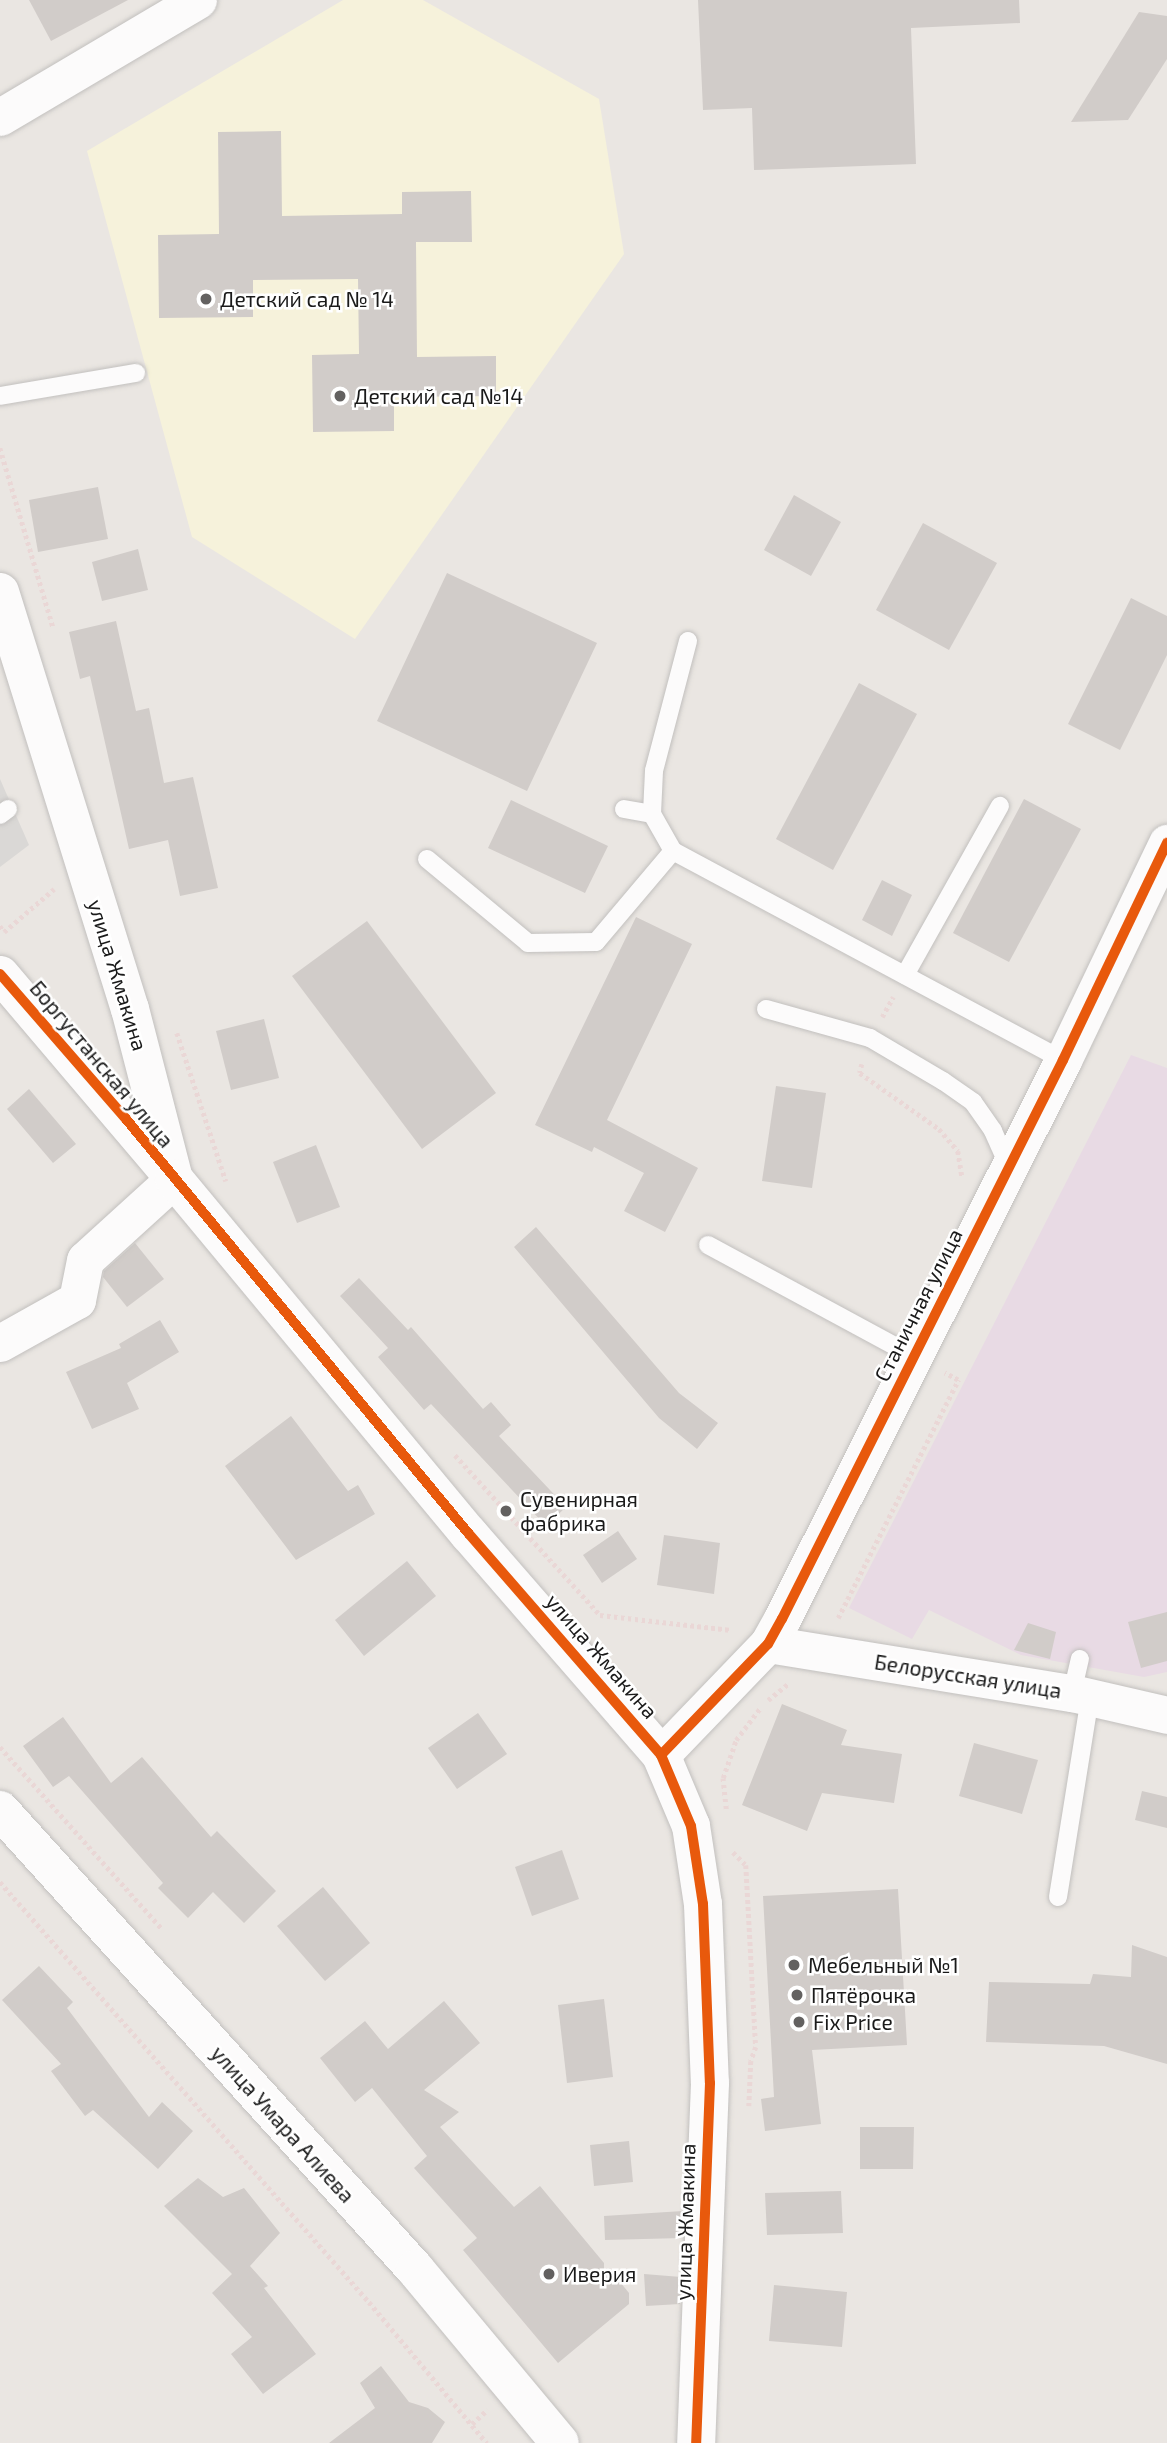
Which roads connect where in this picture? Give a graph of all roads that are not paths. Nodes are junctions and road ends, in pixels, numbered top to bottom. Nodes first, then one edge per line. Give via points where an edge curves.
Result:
1 (198, 0) edge
2 (0, 117) edge
3 (136, 373) dead end
4 (0, 396) edge
5 (0, 592) edge
6 (688, 641) dead end
7 (1000, 806) dead end
8 (624, 809) dead end
9 (652, 814) junction
10 (1167, 843) edge
11 (673, 851) junction
12 (427, 859) dead end
13 (0, 974) edge
14 (905, 975) junction
15 (766, 1009) dead end
16 (1063, 1060) junction
17 (1009, 1167) junction
18 (174, 1179) junction
19 (708, 1245) dead end
20 (0, 1343) edge
21 (913, 1356) junction
22 (768, 1644) junction
23 (1081, 1683) junction
24 (1167, 1715) edge
25 (661, 1755) junction
26 (0, 1810) edge
27 (1058, 1897) dead end
28 (560, 2443) edge
29 (696, 2443) edge

1 - 2 street
3 - 4 lane
5 - 18 street, улица Жмакина via 130,1009
6 - 9 lane via 654,771
7 - 14 lane
8 - 9 lane
9 - 11 lane
10 - 16 street, Станичная улица
11 - 12 lane via 596,942 528,943
11 - 14 lane
13 - 18 street, Боргустанская улица
14 - 16 lane
15 - 17 lane via 870,1038 943,1081 972,1102 993,1131
16 - 17 street, Станичная улица
17 - 21 street, Станичная улица
18 - 20 street via 85,1260 78,1300
18 - 25 street, улица Жмакина via 469,1534
19 - 21 lane
21 - 22 street, Станичная улица
22 - 23 street, Белорусская улица
22 - 25 street, Станичная улица
23 - 24 street, Белорусская улица
23 - 27 lane
25 - 29 street, улица Жмакина via 691,1826 703,1904 710,2083
26 - 28 street, улица Умара Алиева via 415,2269

